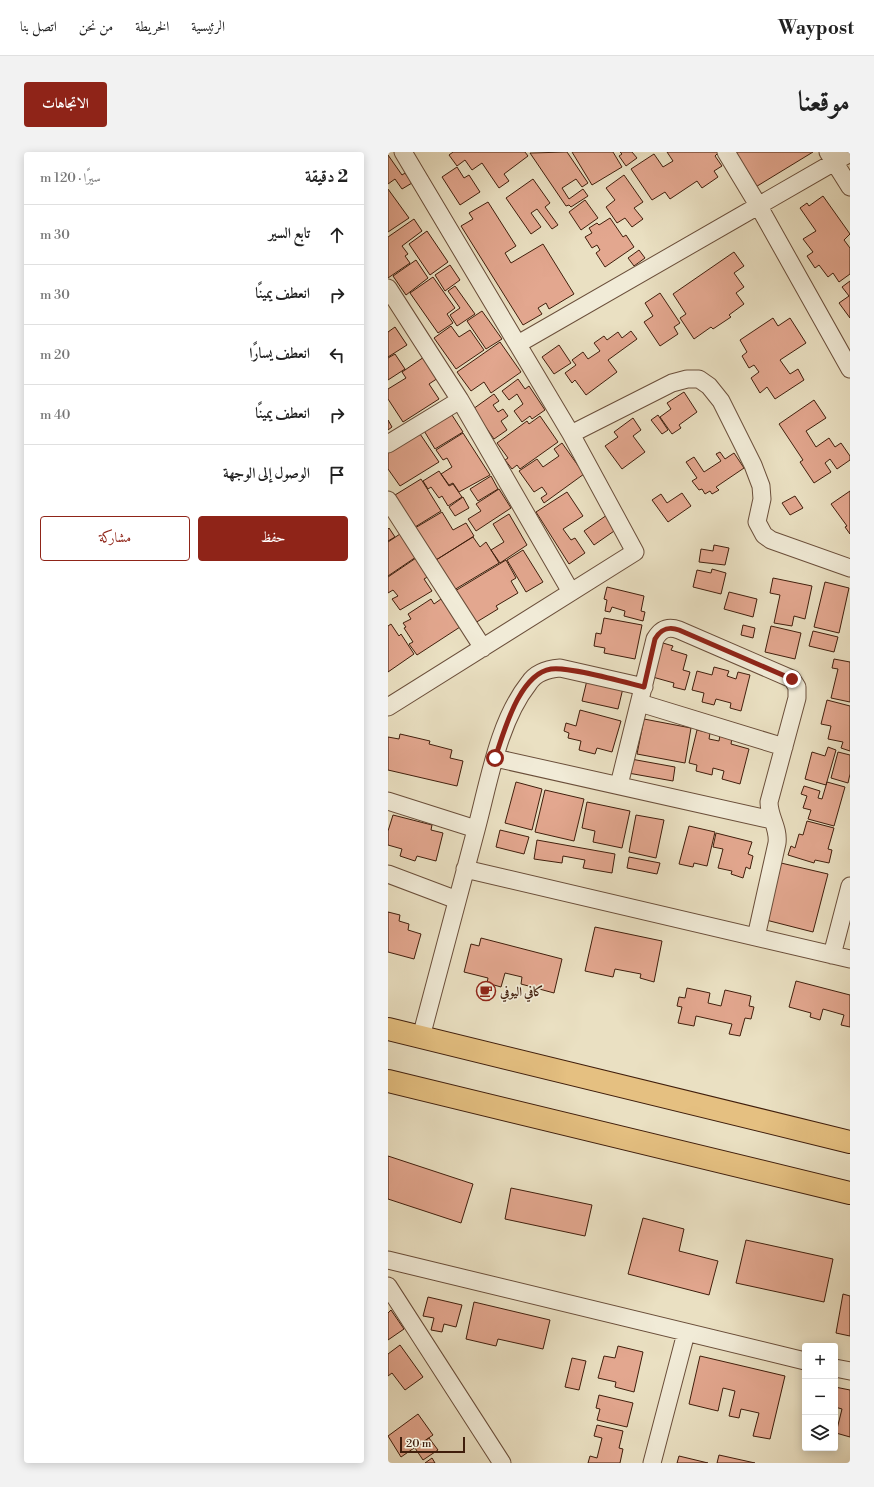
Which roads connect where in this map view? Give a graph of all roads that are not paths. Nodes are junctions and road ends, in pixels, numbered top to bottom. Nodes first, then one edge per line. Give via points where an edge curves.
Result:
1 (404, 152) edge
2 (726, 152) edge
3 (850, 153) edge
4 (831, 157) edge
5 (850, 188) edge
6 (758, 205) junction
7 (388, 288) edge
8 (518, 344) junction
9 (850, 369) edge
10 (460, 400) junction
11 (571, 434) junction
12 (388, 444) edge
13 (388, 500) edge
14 (850, 568) edge
15 (571, 592) junction
16 (483, 648) junction
17 (642, 695) junction
18 (388, 707) edge
19 (784, 747) junction
20 (495, 758) junction
21 (619, 786) junction
22 (388, 801) edge
23 (772, 820) junction
24 (476, 829) junction
25 (465, 869) junction
26 (388, 874) edge
27 (850, 886) edge
28 (457, 900) junction
29 (756, 937) junction
30 (832, 955) junction
31 (850, 959) edge
32 (388, 1029) edge
33 (421, 1037) junction
34 (388, 1081) edge
35 (850, 1142) edge
36 (850, 1193) edge
37 (388, 1260) edge
38 (388, 1286) edge
39 (686, 1333) junction
40 (802, 1360) edge
41 (838, 1369) edge
42 (850, 1371) edge
43 (502, 1463) edge
44 (652, 1463) edge

1 - 8 street
2 - 6 street
3 - 4 street
4 - 5 street
4 - 6 street
6 - 8 street
6 - 9 street
7 - 10 street
8 - 11 street
10 - 12 street
10 - 15 street
11 - 14 street via 672,383 699,379 709,386 721,401 753,465 761,486 762,499 757,522 764,535 771,540
11 - 15 street via 635,552
13 - 16 street
15 - 16 street
16 - 18 street
17 - 19 street
17 - 19 street via 655,639 669,628 687,633 792,679 798,692
17 - 20 street via 560,668 545,670 529,682 519,697
17 - 21 street
19 - 23 street via 769,802
20 - 21 street
20 - 24 street
21 - 23 street
22 - 24 street
23 - 29 street via 777,830 778,842
24 - 25 street
25 - 28 street
25 - 29 street
26 - 28 street
27 - 30 street
28 - 33 street
29 - 30 street
30 - 31 street
32 - 33 main road
33 - 35 main road
34 - 36 main road
37 - 39 street
38 - 43 street
39 - 40 street
39 - 44 street
41 - 42 street

